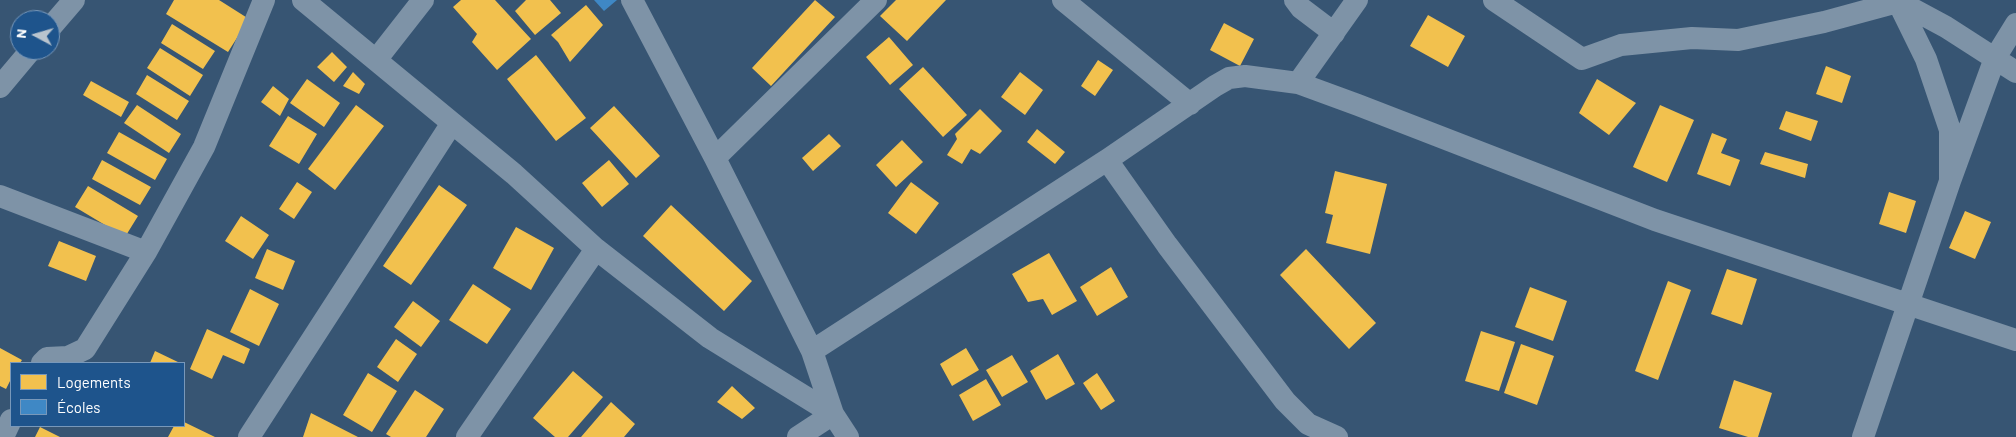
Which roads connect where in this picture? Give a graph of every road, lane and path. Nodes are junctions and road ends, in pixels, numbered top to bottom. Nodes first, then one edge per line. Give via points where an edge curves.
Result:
1 (74, 0) edge
2 (264, 0) edge
3 (303, 0) edge
4 (424, 0) edge
5 (632, 0) edge
6 (876, 0) edge
7 (1063, 0) edge
8 (1295, 0) edge
9 (1357, 0) edge
10 (1494, 0) edge
11 (1897, 1) edge
12 (60, 16) edge
13 (2016, 24) edge
14 (1334, 33) junction
15 (1994, 58) junction
16 (23, 60) edge
17 (376, 60) junction
18 (2016, 72) edge
19 (1298, 83) junction
20 (0, 87) edge
21 (1190, 104) junction
22 (452, 123) junction
23 (716, 158) junction
24 (1107, 160) junction
25 (1950, 181) junction
26 (0, 196) edge
27 (596, 249) junction
28 (146, 252) junction
29 (1909, 304) junction
30 (2016, 340) edge
31 (812, 351) junction
32 (43, 362) edge
33 (833, 414) junction
34 (10, 422) edge
35 (3, 437) edge
36 (249, 437) edge
37 (467, 437) edge
38 (798, 437) edge
39 (848, 437) edge
40 (1337, 437) edge
41 (1863, 437) edge

1 - 12 street
2 - 28 street via 204,147
3 - 17 street
4 - 17 street
5 - 23 street
6 - 23 street
7 - 21 street
8 - 14 street
9 - 14 street
10 - 11 street via 1582,58 1621,45 1692,38 1738,40 1824,22
11 - 15 street
11 - 25 street via 1926,59 1950,130
13 - 15 street
14 - 19 street
15 - 18 street
15 - 25 street
16 - 20 street
17 - 22 street
19 - 21 street via 1257,76 1229,78
19 - 29 street via 1655,220
21 - 24 street
22 - 27 street
22 - 36 street
23 - 31 street
24 - 31 street
24 - 40 street via 1285,401 1308,424
25 - 29 street
26 - 28 street
27 - 33 street via 710,338
27 - 37 street
28 - 32 street via 85,349 68,356 47,358
29 - 30 street
29 - 41 street
31 - 33 street
33 - 38 street
33 - 39 street
34 - 35 street

